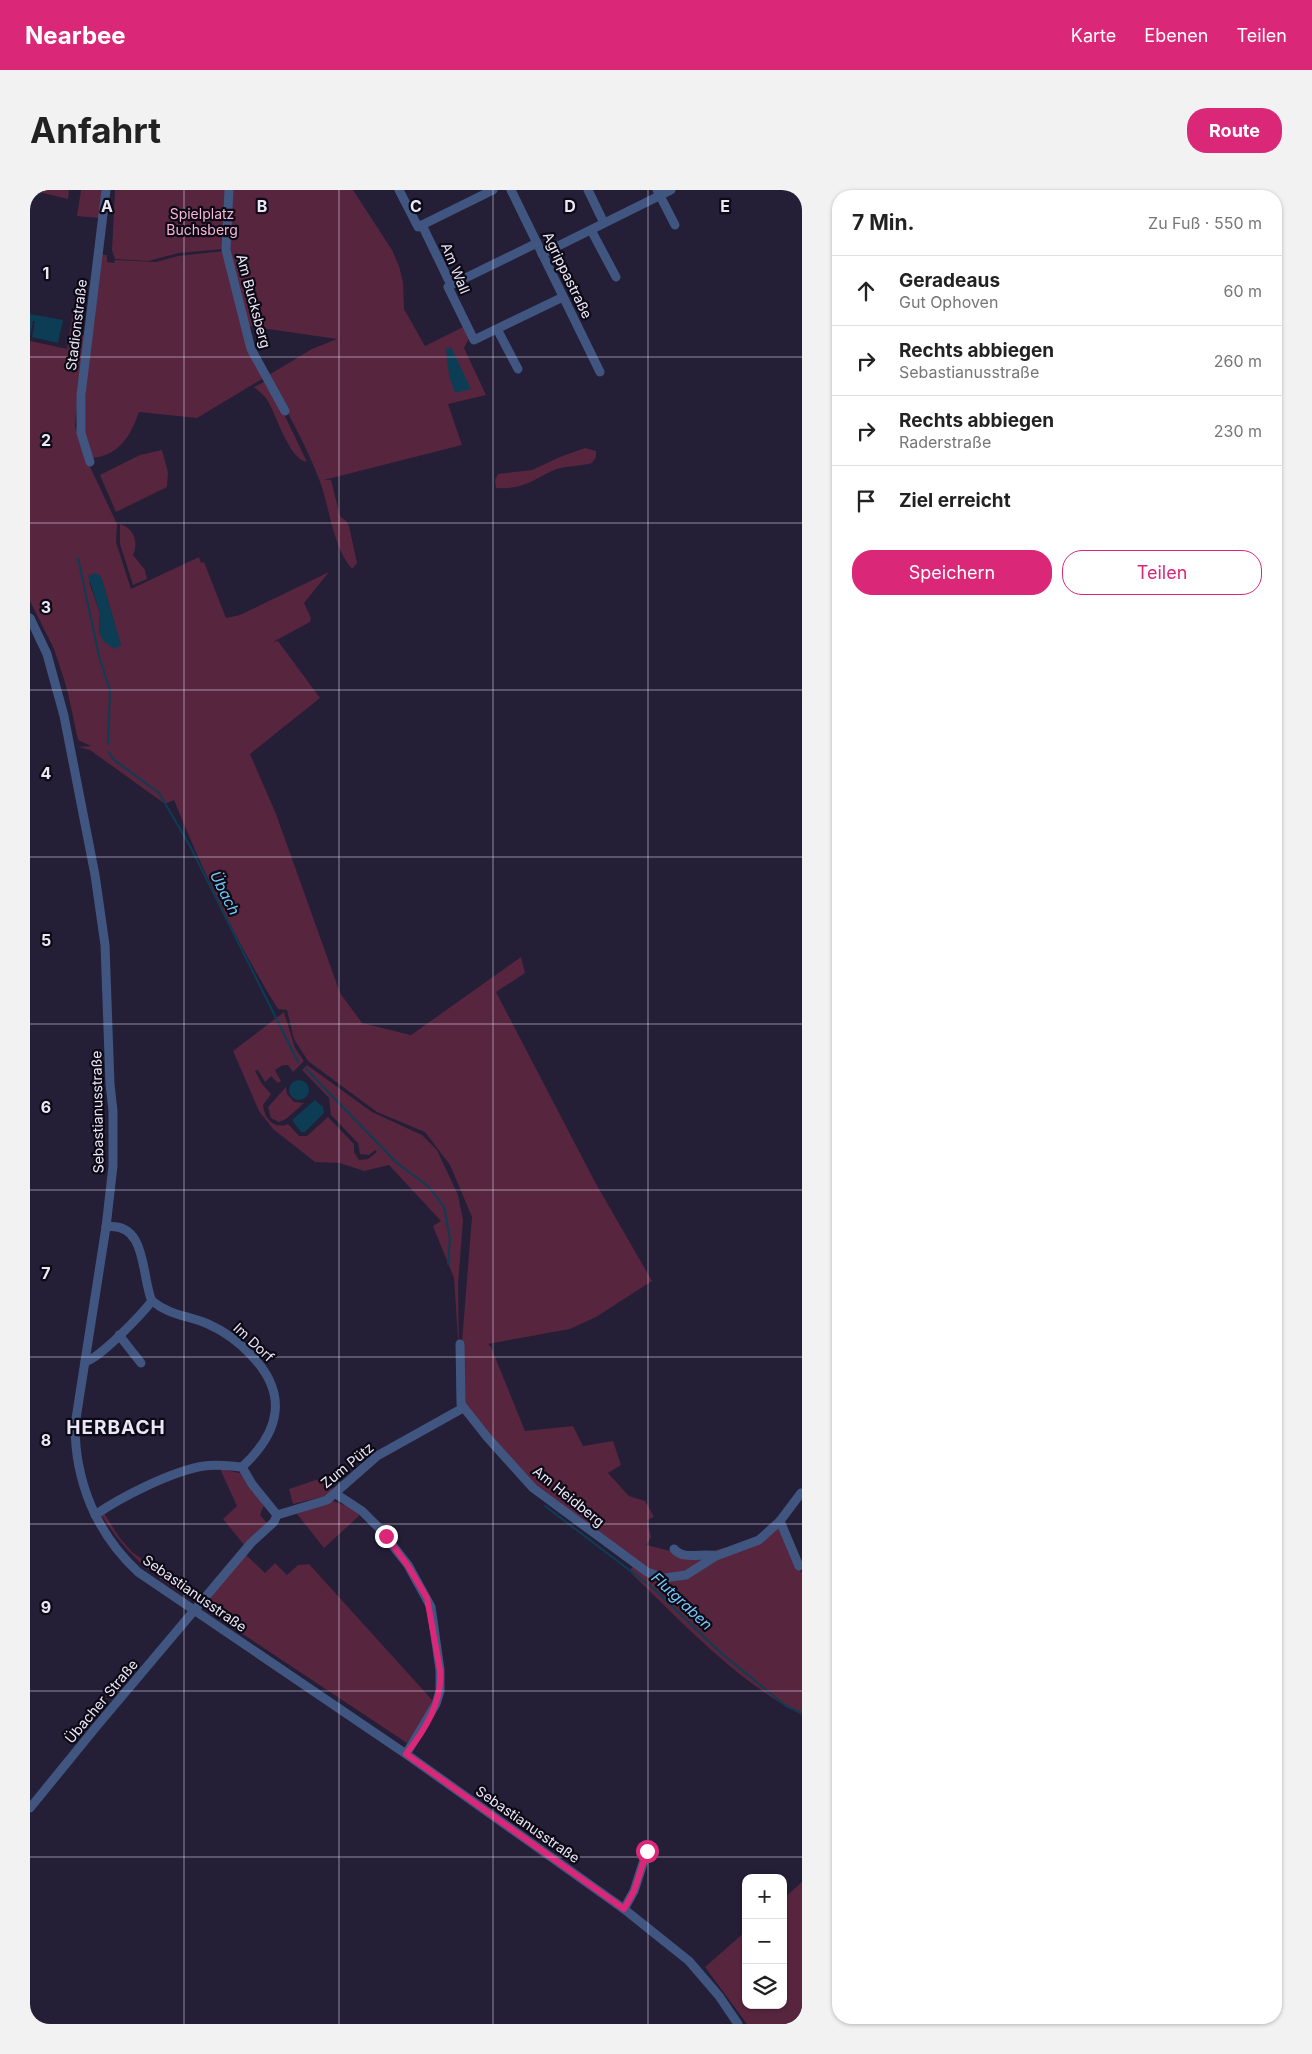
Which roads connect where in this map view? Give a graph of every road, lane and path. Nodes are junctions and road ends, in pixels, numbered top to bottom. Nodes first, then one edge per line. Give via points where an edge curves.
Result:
1 (106, 190) edge
2 (229, 190) edge
3 (399, 190) edge
4 (493, 190) edge
5 (511, 190) edge
6 (588, 190) edge
7 (671, 190) edge
8 (658, 193) edge
9 (604, 223) junction
10 (422, 225) junction
11 (675, 225) dead end
12 (591, 230) junction
13 (537, 243) junction
14 (542, 254) junction
15 (616, 277) dead end
16 (451, 285) junction
17 (563, 297) junction
18 (497, 329) junction
19 (518, 368) dead end
20 (600, 372) dead end
21 (285, 411) dead end
22 (90, 462) dead end
23 (30, 618) edge
24 (106, 1227) junction
25 (152, 1301) junction
26 (119, 1335) junction
27 (460, 1344) dead end
28 (85, 1362) junction
29 (141, 1363) dead end
30 (463, 1408) junction
31 (242, 1467) junction
32 (802, 1492) edge
33 (336, 1494) junction
34 (277, 1515) junction
35 (95, 1516) junction
36 (780, 1521) junction
37 (674, 1549) dead end
38 (716, 1556) junction
39 (798, 1566) dead end
40 (194, 1612) junction
41 (406, 1754) junction
42 (30, 1808) edge
43 (647, 1851) dead end
44 (624, 1909) junction
45 (738, 2024) edge

1 - 22 street, Stadionstraße via 81,396 80,433
2 - 21 street, Am Bucksberg via 226,250 251,349
3 - 10 street, Am Wall via 418,227
4 - 10 street
5 - 13 street, Agrippastraße
6 - 9 street
7 - 8 street
8 - 9 street
8 - 11 street
9 - 12 street
10 - 16 street, Am Wall
12 - 14 street
12 - 15 street
13 - 14 street, Agrippastraße
13 - 16 street
14 - 17 street, Agrippastraße
16 - 18 street, Am Wall via 448,287 474,340
17 - 18 street, Am Wall
17 - 20 street, Agrippastraße
18 - 19 street
23 - 24 street, Sebastianusstraße via 47,654 57,690 95,875 105,945 113,1111 113,1166
24 - 25 street via 124,1230 139,1244
24 - 28 street, Sebastianusstraße
25 - 26 street
25 - 31 street, Im Dorf via 169,1313 206,1323 225,1333 254,1358 271,1380 275,1406 270,1434
26 - 28 street
26 - 29 street
27 - 30 street
28 - 35 street, Sebastianusstraße via 75,1442 82,1482
30 - 33 street, Zum Pütz via 377,1456
30 - 38 street, Am Heidberg via 533,1488 647,1572 664,1578 680,1577
31 - 34 street
31 - 35 street via 218,1465 190,1469 117,1500
32 - 36 street
33 - 34 street, Zum Pütz via 327,1500
33 - 41 street via 378,1527 416,1578 431,1607 440,1691 432,1712
34 - 40 street
35 - 40 street, Sebastianusstraße via 125,1560
36 - 38 street via 759,1540
36 - 39 street
37 - 38 street via 685,1555 704,1553
40 - 41 street, Sebastianusstraße
40 - 42 street, Übacher Straße
41 - 44 street, Sebastianusstraße
43 - 44 street via 634,1891
44 - 45 street, Sebastianusstraße via 689,1961 720,1996

